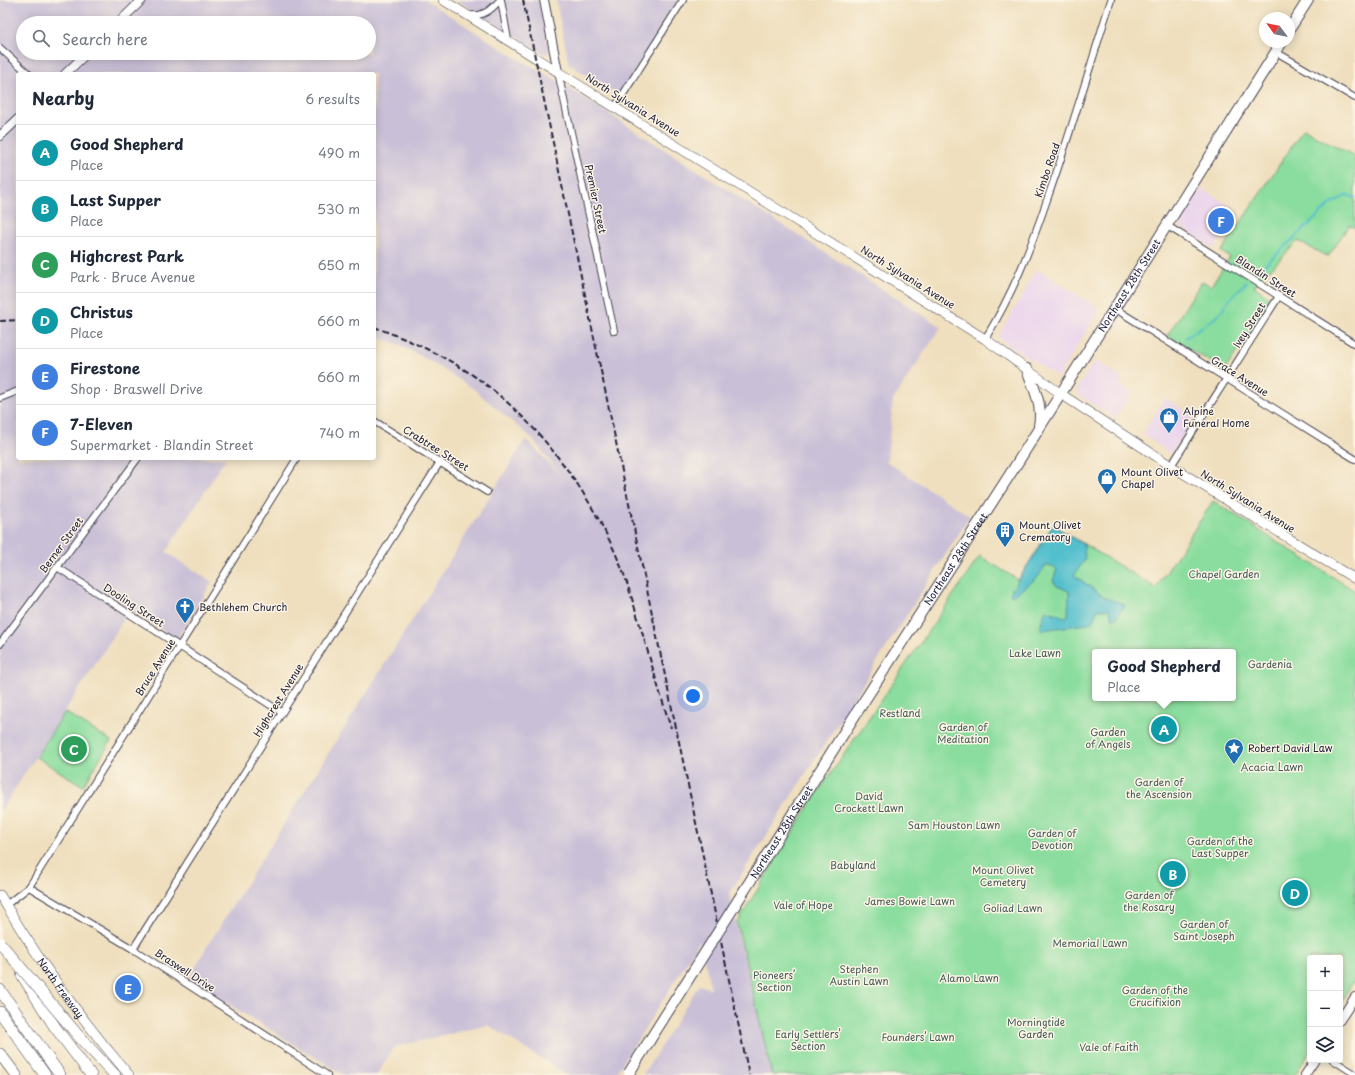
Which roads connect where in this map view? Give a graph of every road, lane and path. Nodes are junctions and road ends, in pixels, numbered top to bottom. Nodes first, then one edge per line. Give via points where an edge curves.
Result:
1 (142, 0) edge
2 (443, 0) edge
3 (500, 0) edge
4 (544, 0) edge
5 (683, 0) edge
6 (1111, 0) edge
7 (1308, 0) edge
8 (468, 15) junction
9 (125, 16) edge
10 (1295, 21) edge
11 (508, 40) junction
12 (0, 48) edge
13 (1278, 48) edge
14 (1276, 52) junction
15 (80, 60) edge
16 (27, 72) edge
17 (67, 72) edge
18 (558, 72) junction
19 (1355, 98) edge
20 (615, 107) junction
21 (16, 121) edge
22 (0, 136) edge
23 (1166, 225) junction
24 (1280, 296) junction
25 (1114, 308) junction
26 (614, 331) dead end
27 (985, 339) junction
28 (1355, 344) edge
29 (1027, 369) junction
30 (1226, 379) junction
31 (16, 392) edge
32 (1061, 394) junction
33 (0, 398) edge
34 (376, 422) edge
35 (1038, 430) junction
36 (1355, 459) edge
37 (137, 460) edge
38 (296, 460) edge
39 (440, 462) junction
40 (1171, 466) junction
41 (487, 492) dead end
42 (57, 567) junction
43 (1355, 579) edge
44 (0, 644) edge
45 (179, 646) junction
46 (281, 712) junction
47 (29, 887) junction
48 (0, 895) edge
49 (6, 905) junction
50 (0, 939) edge
51 (0, 943) edge
52 (133, 949) junction
53 (0, 990) edge
54 (1355, 997) edge
55 (0, 1012) edge
56 (1343, 1015) edge
57 (0, 1054) edge
58 (1313, 1063) edge
59 (1338, 1063) edge
60 (629, 1074) edge
61 (1355, 1074) edge
62 (16, 1075) edge
63 (45, 1075) edge
64 (60, 1075) edge
65 (91, 1075) edge
66 (115, 1075) edge
67 (128, 1075) edge
68 (327, 1075) edge
69 (1306, 1075) edge

1 - 9 street
2 - 8 main road, North Sylvania Avenue
3 - 8 street via 484,14
3 - 11 street
4 - 18 street
5 - 20 street
6 - 27 street, Kimbo Road via 1062,156 1029,250 1006,305
7 - 10 main road
8 - 11 main road, North Sylvania Avenue
11 - 18 main road, North Sylvania Avenue
12 - 16 street
13 - 14 main road, Northeast 28th Street
14 - 19 street
14 - 23 main road, Northeast 28th Street
15 - 17 street
18 - 20 main road, North Sylvania Avenue
18 - 26 street, Premier Street
20 - 27 main road, North Sylvania Avenue
21 - 22 street
23 - 24 street, Blandin Street
23 - 25 main road, Northeast 28th Street
24 - 28 street, Blandin Street
24 - 30 street, Ivey Street
25 - 30 street, Grace Avenue
25 - 32 main road, Northeast 28th Street
27 - 29 main road, North Sylvania Avenue
29 - 32 main road, North Sylvania Avenue
29 - 35 main road via 1039,399
30 - 36 street, Grace Avenue
30 - 40 street, Ivey Street
31 - 33 street
32 - 35 main road, Northeast 28th Street
32 - 40 main road, North Sylvania Avenue
34 - 39 street, Crabtree Street
35 - 60 main road, Northeast 28th Street, bridge
37 - 42 street, Berner Street
38 - 45 street, Bruce Avenue
39 - 41 street, Crabtree Street
39 - 46 street, Highcrest Avenue
40 - 43 main road, North Sylvania Avenue
42 - 44 street, Berner Street
42 - 45 street, Dooling Street
45 - 46 street, Dooling Street
45 - 47 street, Bruce Avenue
46 - 52 street, Highcrest Avenue
47 - 49 street
47 - 52 street, Braswell Drive
48 - 49 main road, North Freeway
49 - 67 main road, North Freeway via 62,990 98,1040
50 - 65 highway via 55,1027
51 - 66 highway, bridge
52 - 68 street, Braswell Drive
53 - 64 highway
54 - 56 street
55 - 63 highway
57 - 62 highway
58 - 69 street
59 - 61 street

